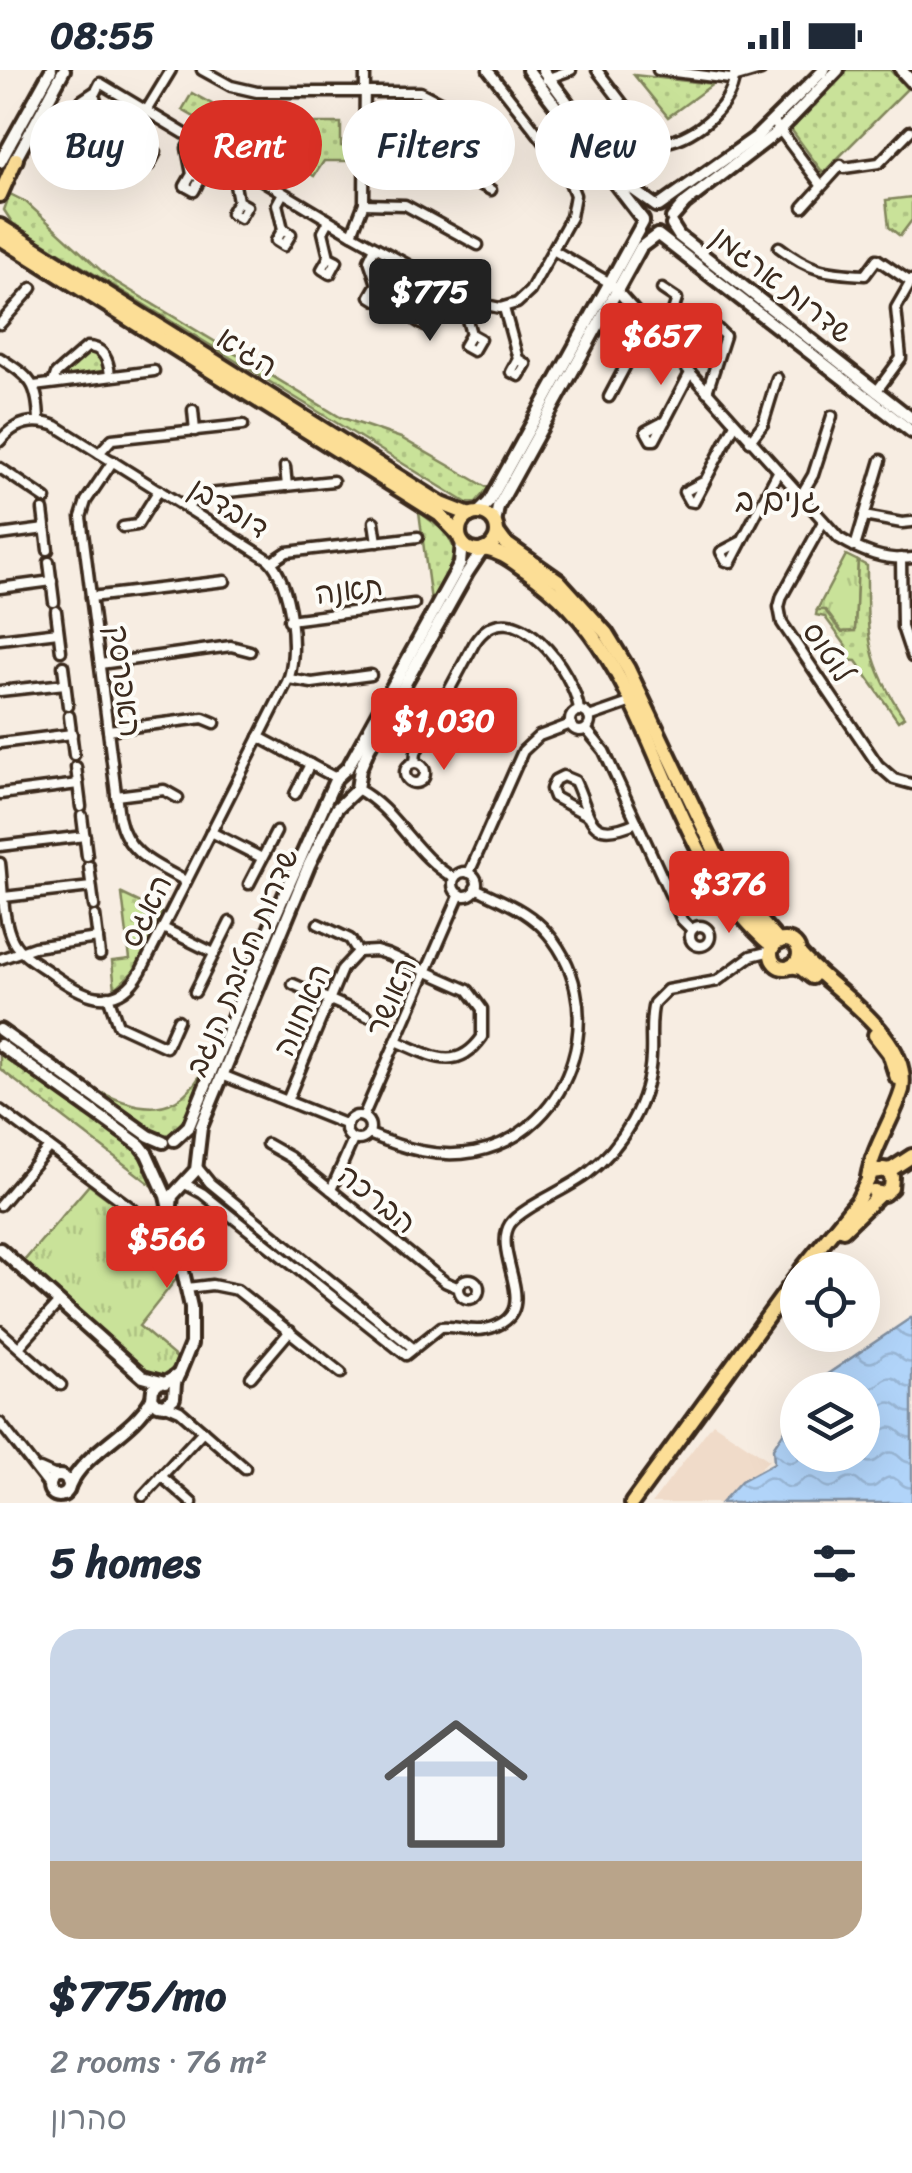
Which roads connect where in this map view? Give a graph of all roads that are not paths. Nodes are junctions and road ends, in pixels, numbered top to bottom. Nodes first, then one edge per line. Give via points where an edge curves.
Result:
1 (51, 70) edge
2 (64, 70) edge
3 (171, 70) edge
4 (202, 70) edge
5 (365, 70) edge
6 (488, 70) edge
7 (528, 70) edge
8 (570, 70) edge
9 (596, 70) edge
10 (658, 70) edge
11 (761, 70) edge
12 (824, 70) edge
13 (838, 70) edge
14 (902, 70) edge
15 (544, 74) edge
16 (735, 74) edge
17 (912, 82) edge
18 (94, 92) junction
19 (365, 92) junction
20 (82, 100) edge
21 (96, 100) edge
22 (129, 100) edge
23 (152, 100) edge
24 (365, 100) edge
25 (437, 100) edge
26 (777, 126) junction
27 (910, 131) edge
28 (7, 158) edge
29 (0, 184) edge
30 (821, 185) junction
31 (236, 190) edge
32 (278, 190) edge
33 (364, 190) edge
34 (283, 193) junction
35 (1, 194) edge
36 (238, 201) dead end
37 (364, 204) junction
38 (658, 206) junction
39 (803, 206) dead end
40 (329, 220) junction
41 (643, 221) junction
42 (672, 221) junction
43 (0, 222) edge
44 (283, 229) dead end
45 (352, 234) junction
46 (657, 235) junction
47 (0, 240) edge
48 (478, 245) dead end
49 (21, 246) junction
50 (779, 246) dead end
51 (375, 247) junction
52 (553, 250) junction
53 (329, 256) dead end
54 (422, 272) junction
55 (912, 282) edge
56 (377, 284) dead end
57 (614, 287) junction
58 (32, 288) dead end
59 (662, 288) dead end
60 (468, 298) junction
61 (629, 304) junction
62 (610, 305) junction
63 (424, 308) dead end
64 (504, 308) junction
65 (708, 320) dead end
66 (0, 324) edge
67 (647, 325) junction
68 (471, 334) dead end
69 (656, 336) junction
70 (0, 358) edge
71 (518, 359) dead end
72 (154, 370) dead end
73 (690, 374) junction
74 (110, 376) junction
75 (777, 378) dead end
76 (53, 383) junction
77 (34, 386) junction
78 (706, 392) junction
79 (874, 396) junction
80 (609, 397) dead end
81 (193, 410) dead end
82 (832, 416) dead end
83 (912, 419) edge
84 (664, 420) dead end
85 (40, 422) junction
86 (735, 424) junction
87 (243, 426) dead end
88 (195, 430) junction
89 (912, 432) edge
90 (0, 441) edge
91 (750, 441) junction
92 (100, 453) junction
93 (881, 460) dead end
94 (113, 462) junction
95 (516, 464) junction
96 (0, 468) edge
97 (285, 468) dead end
98 (778, 472) junction
99 (333, 480) dead end
100 (703, 482) dead end
101 (287, 486) junction
102 (159, 490) junction
103 (800, 497) junction
104 (46, 498) dead end
105 (497, 499) junction
106 (187, 508) junction
107 (43, 510) dead end
108 (474, 514) junction
109 (864, 516) junction
110 (374, 522) dead end
111 (823, 522) junction
112 (912, 522) edge
113 (122, 527) dead end
114 (496, 528) junction
115 (45, 529) junction
116 (0, 535) edge
117 (418, 537) dead end
118 (461, 539) junction
119 (376, 542) junction
120 (740, 542) dead end
121 (855, 547) junction
122 (484, 549) junction
123 (48, 550) dead end
124 (901, 558) junction
125 (912, 558) edge
126 (49, 562) dead end
127 (272, 562) junction
128 (52, 581) junction
129 (225, 581) dead end
130 (0, 588) edge
131 (91, 596) junction
132 (414, 604) dead end
133 (289, 620) junction
134 (58, 632) junction
135 (0, 639) edge
136 (61, 651) dead end
137 (250, 652) dead end
138 (912, 657) edge
139 (100, 664) junction
140 (63, 666) dead end
141 (371, 676) dead end
142 (288, 679) junction
143 (65, 684) junction
144 (0, 691) edge
145 (632, 702) junction
146 (579, 711) junction
147 (589, 718) junction
148 (215, 723) dead end
149 (570, 724) junction
150 (586, 729) junction
151 (108, 730) junction
152 (72, 734) junction
153 (259, 738) junction
154 (0, 743) edge
155 (74, 756) dead end
156 (415, 763) dead end
157 (310, 764) junction
158 (76, 767) dead end
159 (338, 778) junction
160 (78, 784) junction
161 (912, 784) edge
162 (355, 788) junction
163 (0, 794) edge
164 (294, 794) dead end
165 (116, 796) junction
166 (178, 798) dead end
167 (586, 815) junction
168 (637, 822) junction
169 (211, 832) junction
170 (276, 832) dead end
171 (84, 836) junction
172 (0, 846) edge
173 (262, 858) junction
174 (0, 864) edge
175 (469, 873) junction
176 (454, 878) junction
177 (186, 881) junction
178 (249, 884) dead end
179 (91, 887) junction
180 (475, 888) junction
181 (460, 894) junction
182 (4, 897) junction
183 (230, 922) dead end
184 (318, 924) dead end
185 (163, 928) junction
186 (692, 930) dead end
187 (98, 938) junction
188 (774, 947) junction
189 (22, 952) junction
190 (358, 952) junction
191 (214, 953) junction
192 (798, 953) junction
193 (100, 956) dead end
194 (0, 958) edge
195 (791, 966) junction
196 (426, 972) junction
197 (293, 984) dead end
198 (194, 992) dead end
199 (108, 996) junction
200 (329, 1000) junction
201 (367, 1016) dead end
202 (178, 1020) dead end
203 (0, 1030) edge
204 (396, 1041) junction
205 (0, 1045) edge
206 (222, 1075) junction
207 (287, 1101) junction
208 (0, 1110) edge
209 (892, 1110) junction
210 (363, 1117) junction
211 (346, 1125) junction
212 (369, 1134) junction
213 (353, 1140) junction
214 (169, 1141) junction
215 (267, 1144) dead end
216 (49, 1147) junction
217 (912, 1156) edge
218 (197, 1161) junction
219 (151, 1163) junction
220 (912, 1164) edge
221 (875, 1174) junction
222 (158, 1180) junction
223 (183, 1184) junction
224 (892, 1185) junction
225 (331, 1190) junction
226 (880, 1194) junction
227 (0, 1205) edge
228 (134, 1210) dead end
229 (170, 1215) junction
230 (0, 1248) edge
231 (815, 1252) edge
232 (824, 1252) edge
233 (187, 1288) junction
234 (459, 1288) dead end
235 (780, 1298) edge
236 (59, 1302) junction
237 (780, 1309) edge
238 (0, 1331) edge
239 (290, 1331) junction
240 (18, 1347) junction
241 (412, 1348) junction
242 (341, 1373) dead end
243 (252, 1377) dead end
244 (61, 1386) dead end
245 (163, 1394) junction
246 (0, 1423) edge
247 (203, 1431) junction
248 (244, 1468) dead end
249 (81, 1469) junction
250 (162, 1476) junction
251 (54, 1481) junction
252 (66, 1491) junction
253 (143, 1496) dead end
254 (44, 1503) edge
255 (192, 1503) edge
256 (632, 1503) edge
257 (640, 1503) edge

1 - 28 street
2 - 28 street
3 - 23 street
4 - 19 street via 250,91
5 - 19 street
6 - 52 street via 572,180 574,210
7 - 15 street
8 - 15 street
9 - 16 street via 645,133 666,142 715,113
10 - 16 street
11 - 16 street
12 - 26 street
13 - 26 street
14 - 17 street
15 - 38 street via 632,188
15 - 41 street
18 - 20 street
18 - 21 street
18 - 22 street via 100,83
19 - 24 street
19 - 25 street via 422,92
26 - 30 street
26 - 38 street
26 - 42 street
27 - 30 street via 880,163 841,166
28 - 29 street
28 - 35 highway
30 - 39 street
31 - 36 street
32 - 34 street
33 - 37 street
34 - 40 street
34 - 44 street via 277,204
37 - 45 street
37 - 48 street via 405,205
38 - 41 street
38 - 42 street
40 - 45 street
40 - 53 street via 323,232
41 - 46 street
41 - 57 street
42 - 46 street
42 - 79 street, שדרות ארגמן via 679,236
43 - 49 highway, הגיא
45 - 51 street
46 - 57 street
46 - 79 street, שדרות ארגמן
47 - 49 highway, הגיא
49 - 108 highway, הגיא via 442,504
49 - 118 highway, הגיא via 440,516
50 - 55 street via 816,270 865,275 877,260
51 - 54 street
51 - 56 street via 369,260
52 - 57 street
52 - 64 street via 526,296
54 - 60 street
54 - 63 street via 416,283
55 - 79 street via 896,308 902,355
57 - 61 street
57 - 62 street
57 - 95 street
58 - 66 street
59 - 69 street via 677,299
60 - 64 street
60 - 68 street
61 - 62 street
61 - 67 street
62 - 95 street
64 - 71 street
65 - 78 street via 724,336
67 - 69 street
67 - 80 street
69 - 73 street
70 - 77 street
72 - 74 street
73 - 78 street
73 - 84 street
74 - 76 street
74 - 76 street via 104,354 87,347
75 - 91 street via 763,424
76 - 77 street
77 - 85 street
78 - 86 street
79 - 83 street, שדרות ארגמן
79 - 89 street, שדרות ארגמן
81 - 88 street
82 - 103 street
85 - 90 street via 15,427
85 - 92 street, דובדבן
86 - 91 street
86 - 100 street
87 - 88 street
88 - 92 street via 112,439
91 - 98 street
92 - 94 street, דובדבן
93 - 109 street
94 - 102 street, דובדבן
94 - 131 street, האפרסק via 82,514
95 - 105 street
96 - 104 street
97 - 101 street
98 - 103 street
98 - 120 street
99 - 101 street
101 - 106 street via 199,496
102 - 106 street, דובדבן
102 - 113 street via 137,525
103 - 111 street
105 - 108 street
105 - 114 street
106 - 127 street, דובדבן
107 - 115 street
108 - 114 highway via 488,516
108 - 118 highway via 460,524
109 - 112 street
109 - 121 street
110 - 119 street
111 - 121 street
111 - 161 street, לוטוס via 782,596 780,618 878,765
114 - 122 highway via 494,542
114 - 188 highway via 559,581 606,633 720,864
115 - 116 street
115 - 123 street
117 - 119 street
118 - 122 highway via 470,549
118 - 159 street, שדרות חטיבת הנגב via 460,564
119 - 127 street via 287,552
121 - 124 street
122 - 145 highway via 504,555 569,606 608,656
122 - 162 street, שדרות חטיבת הנגב via 371,744
124 - 125 street
124 - 138 street via 902,627
126 - 128 street
127 - 133 street, דובדבן via 284,582
128 - 130 street
128 - 134 street
129 - 131 street
131 - 139 street, האפרסק
132 - 133 street, תאנה
133 - 142 street, דובדבן via 294,656
134 - 135 street
134 - 136 street
137 - 139 street via 231,646
139 - 151 street, האפרסק
140 - 143 street
141 - 142 street
142 - 153 street, דובדבן
143 - 144 street
143 - 152 street
145 - 147 street
145 - 188 highway via 711,869 744,918
146 - 147 street
146 - 149 street
146 - 156 street via 572,684 533,636 501,623 476,642
147 - 150 street
148 - 151 street via 203,718
149 - 150 street
149 - 175 street via 539,736 523,751
150 - 168 street via 604,751
151 - 165 street, האפרסק
152 - 154 street
152 - 155 street
153 - 157 street
153 - 169 street, האגס
157 - 159 street
157 - 164 street
158 - 160 street
159 - 162 street via 353,774
159 - 162 street via 341,794
159 - 214 street, שדרות חטיבת הנגב via 189,1126
160 - 163 street
160 - 171 street
162 - 176 street
162 - 206 street, שדרות חטיבת הנגב via 335,811 309,865
165 - 166 street via 164,790
165 - 177 street, האפרסק via 131,847
167 - 167 street via 575,782 555,780 554,798
167 - 168 street via 607,831
168 - 186 street
169 - 173 street
169 - 177 street, האגס
170 - 173 street
171 - 172 street
171 - 179 street
173 - 178 street
174 - 182 street
175 - 176 street
175 - 180 street
176 - 181 street
177 - 185 street, האגס
179 - 182 street
179 - 187 street
180 - 181 street
180 - 212 street via 541,926 566,962 579,1024 567,1079 534,1123 476,1152 422,1152
181 - 196 street, האושר
182 - 189 street via 10,933
183 - 191 street
184 - 190 street via 350,938
185 - 191 street
185 - 199 street, האגס via 137,978
187 - 189 street
187 - 193 street
188 - 192 highway via 791,942
188 - 195 highway via 777,966
188 - 241 street via 717,981 662,994 652,1008 648,1082 624,1133 583,1177 508,1228 504,1249 517,1289 510,1313 484,1330 441,1328
189 - 194 street
189 - 199 street via 80,994
190 - 196 street, האחווה via 376,951
190 - 200 street, האחווה
191 - 198 street
192 - 195 highway
192 - 209 highway via 896,1046 904,1078
195 - 209 highway via 810,975 883,1043 897,1078
196 - 204 street, האושר
196 - 204 street via 477,998 482,1037 465,1055 448,1059
197 - 200 street
199 - 202 street via 118,1025 166,1047
200 - 201 street
200 - 207 street, האחווה
203 - 214 street via 149,1136
204 - 210 street, האושר
205 - 219 street via 140,1145
206 - 207 street
206 - 218 street, שדרות חטיבת הנגב via 201,1127
207 - 211 street
208 - 216 street
209 - 221 highway via 876,1147
210 - 211 street
210 - 212 street
211 - 213 street
212 - 213 street
213 - 225 street
214 - 218 street via 188,1144
214 - 219 street
215 - 225 street, הברכה
216 - 227 street
216 - 228 street
217 - 221 highway
218 - 223 street
218 - 241 street via 210,1182
219 - 222 street
220 - 224 highway
221 - 224 highway via 890,1174
221 - 226 highway via 870,1190
221 - 231 highway
222 - 223 street
222 - 229 street
223 - 229 street via 172,1196
223 - 241 street via 406,1355
224 - 226 highway
225 - 234 street, הברכה
226 - 232 highway
229 - 233 street
230 - 236 street
233 - 239 street via 237,1290
233 - 245 street via 189,1352
235 - 256 highway
236 - 240 street
236 - 245 street
237 - 257 highway
238 - 240 street
239 - 242 street
239 - 243 street
240 - 244 street
245 - 247 street
245 - 249 street
246 - 251 street
247 - 248 street
247 - 250 street
249 - 251 street
249 - 252 street
250 - 253 street
250 - 255 street
251 - 252 street via 55,1494
251 - 252 street via 68,1480
251 - 254 street
252 - 254 street

